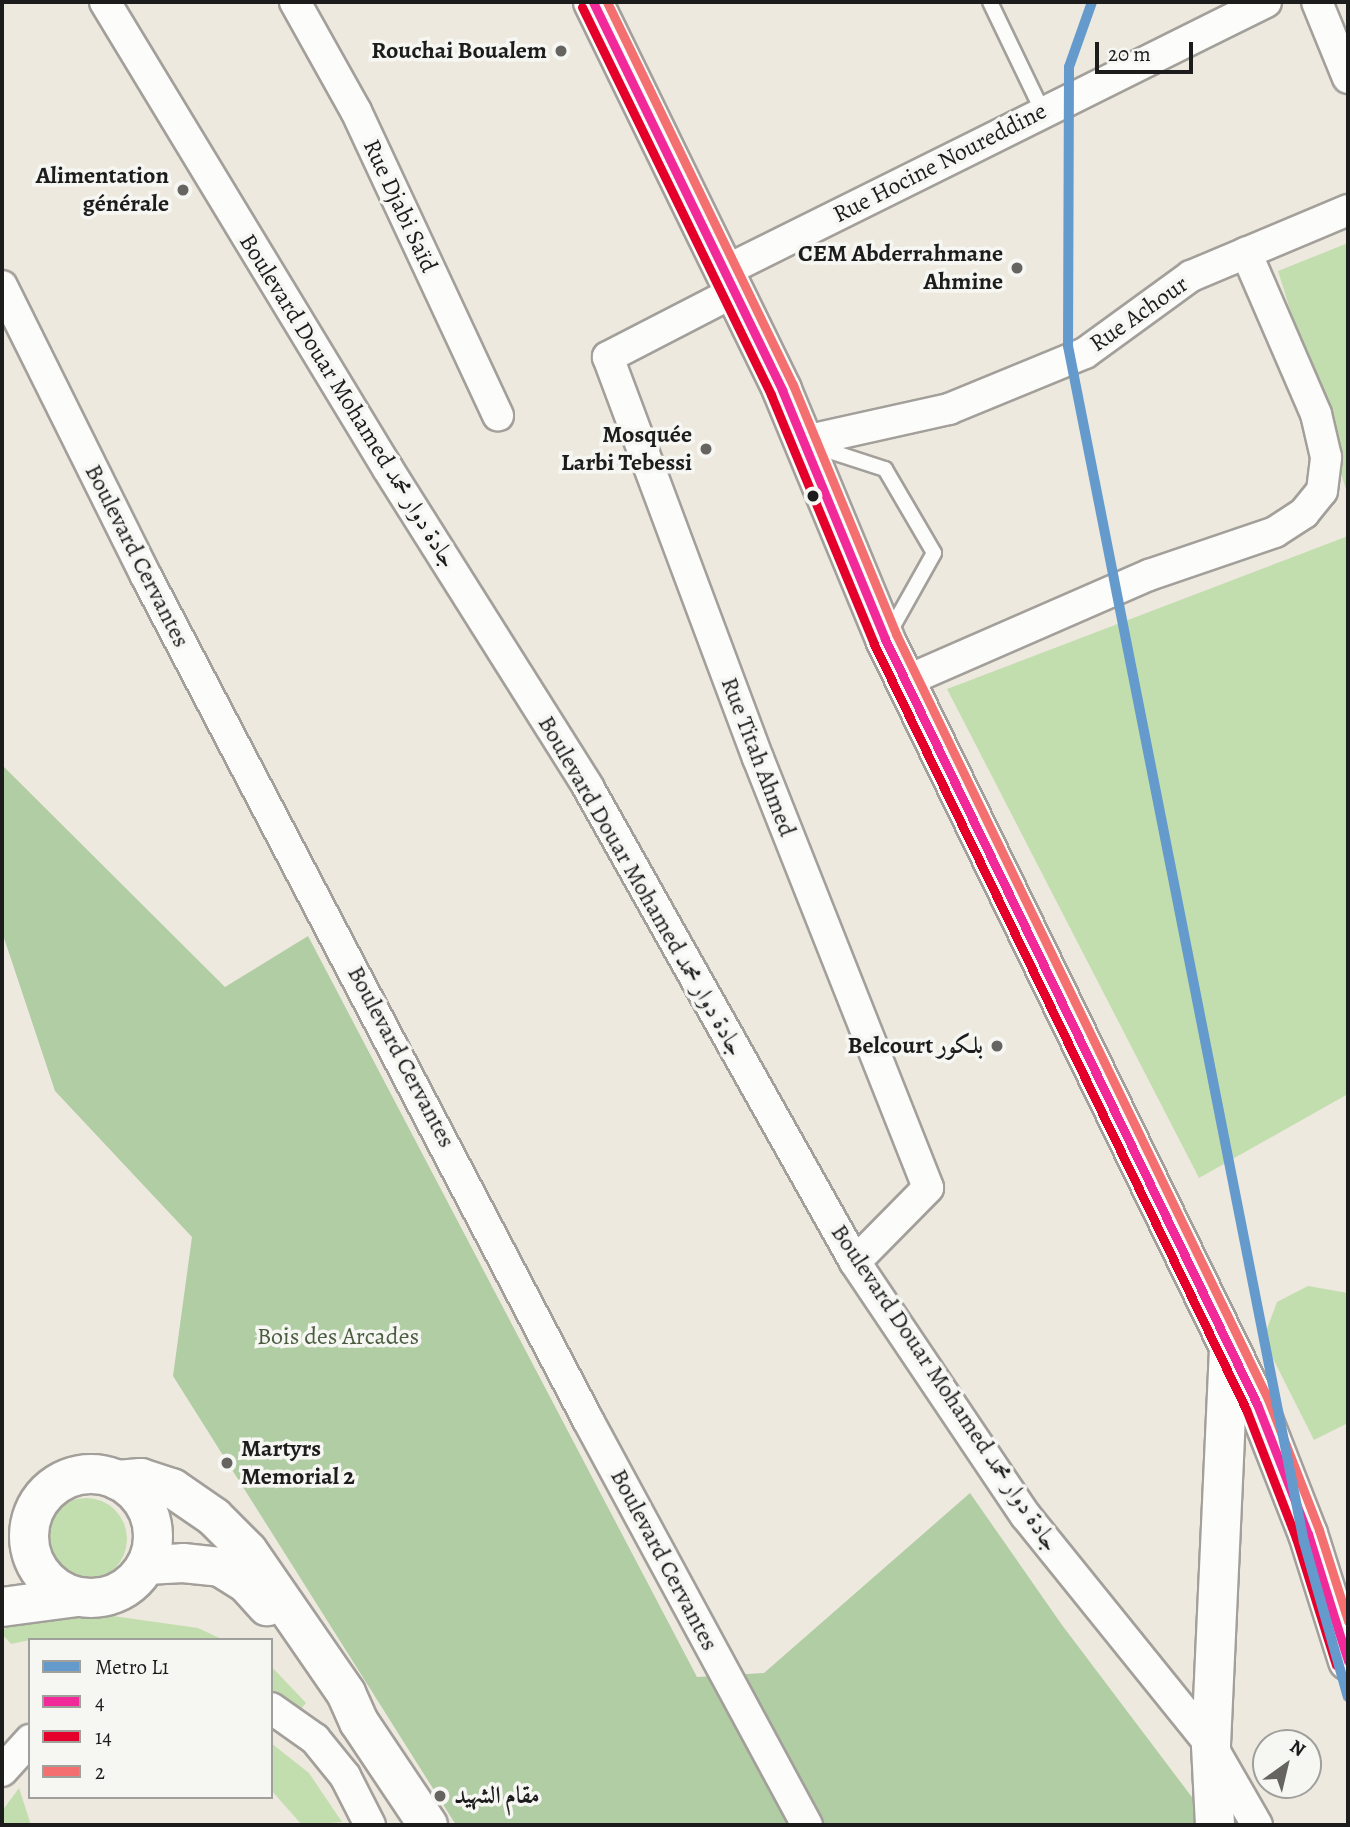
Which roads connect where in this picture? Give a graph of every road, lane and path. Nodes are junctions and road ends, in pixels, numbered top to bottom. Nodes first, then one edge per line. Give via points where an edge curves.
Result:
1 (105, 2) edge
2 (295, 2) edge
3 (593, 2) edge
4 (990, 2) edge
5 (1266, 2) edge
6 (1317, 2) edge
7 (1348, 78) edge
8 (1043, 111) junction
9 (1348, 210) edge
10 (1246, 252) junction
11 (730, 281) junction
12 (2, 286) edge
13 (498, 415) dead end
14 (806, 442) junction
15 (885, 639) junction
16 (906, 681) junction
17 (855, 1262) junction
18 (1229, 1349) junction
19 (117, 1479) junction
20 (42, 1497) junction
21 (2, 1532) edge
22 (147, 1565) junction
23 (77, 1597) junction
24 (2, 1607) edge
25 (1348, 1661) edge
26 (273, 1709) edge
27 (359, 1722) junction
28 (28, 1742) edge
29 (1211, 1745) junction
30 (2, 1771) edge
31 (370, 1825) edge
32 (428, 1825) edge
33 (807, 1825) edge
34 (1215, 1825) edge
35 (1257, 1825) edge

1 - 17 street, Boulevard Douar Mohamed جادة دوار محمد via 388,470 588,787
2 - 13 street, Rue Djabi Saïd via 356,111
3 - 11 main road
4 - 8 lane
5 - 8 street, Rue Hocine Noureddine
6 - 7 street
8 - 11 street, Rue Hocine Noureddine
9 - 10 street, Rue Achour
10 - 14 street, Rue Achour via 1191,276 1085,353 948,409
10 - 16 street via 1316,414 1326,457 1322,491 1304,513 1275,532 1149,575
11 - 14 main road
11 - 17 street, Rue Titah Ahmed via 608,357 758,758 928,1188
12 - 33 street, Boulevard Cervantes via 146,576 588,1420
14 - 15 main road
14 - 15 lane via 886,469 934,553
15 - 16 main road
16 - 18 main road
17 - 29 street, Boulevard Douar Mohamed جادة دوار محمد via 1026,1516
18 - 25 main road via 1257,1404 1308,1534
18 - 29 main road
19 - 20 main road via 77,1475
19 - 22 main road via 134,1491 153,1526
19 - 27 main road via 141,1478 172,1489 214,1517 248,1551 346,1693
20 - 21 main road
20 - 23 main road via 29,1530 36,1565 60,1591
22 - 23 main road via 125,1589 94,1599
22 - 27 main road via 203,1563 235,1574 262,1600 333,1696
23 - 24 main road
26 - 31 street via 315,1739 345,1776
27 - 32 main road
28 - 30 street
29 - 34 main road
29 - 35 street, Boulevard Douar Mohamed جادة دوار محمد

